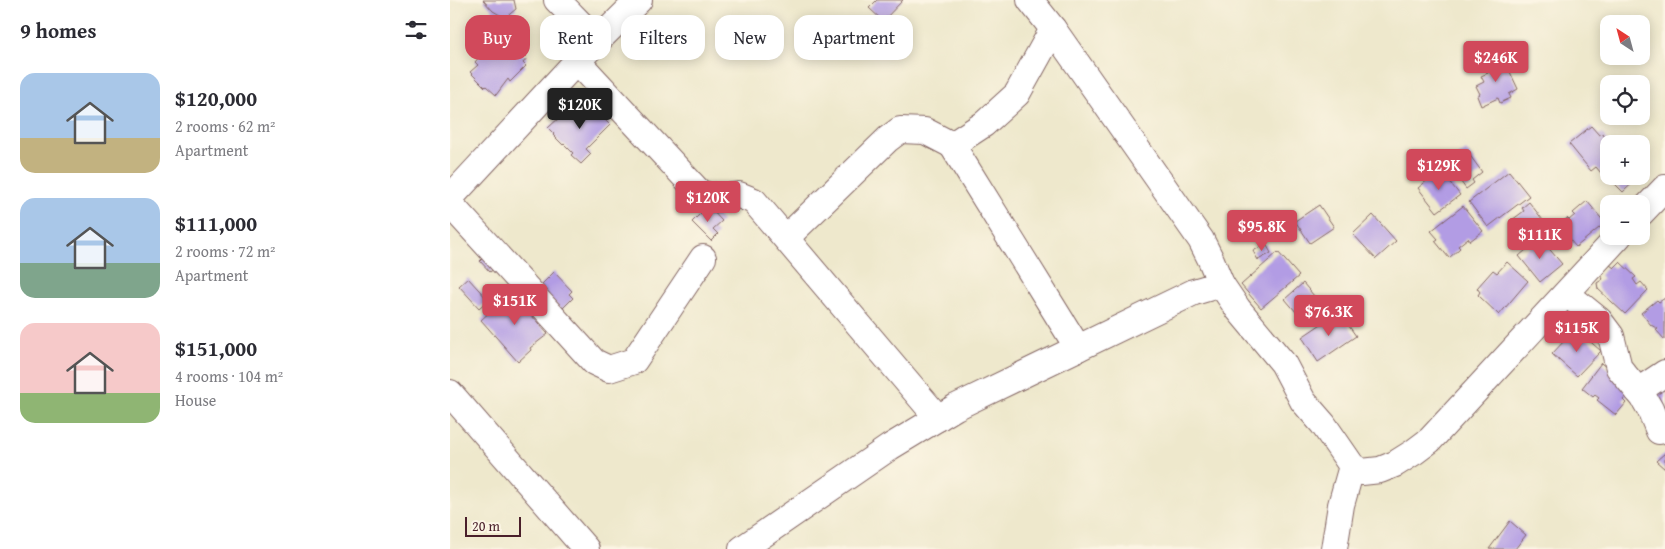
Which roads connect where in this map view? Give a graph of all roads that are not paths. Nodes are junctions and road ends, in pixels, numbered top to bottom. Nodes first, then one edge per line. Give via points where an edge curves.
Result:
1 (557, 0) edge
2 (639, 0) edge
3 (1030, 0) edge
4 (572, 15) edge
5 (611, 27) edge
6 (1053, 29) junction
7 (577, 61) joint
8 (952, 145) junction
9 (1665, 188) edge
10 (450, 198) edge
11 (450, 204) edge
12 (1650, 204) edge
13 (786, 238) junction
14 (1610, 245) edge
15 (702, 258) dead end
16 (1221, 284) junction
17 (1567, 294) junction
18 (1078, 348) junction
19 (1665, 373) edge
20 (1638, 391) junction
21 (450, 393) edge
22 (938, 418) junction
23 (1659, 431) dead end
24 (1352, 466) junction
25 (586, 549) edge
26 (742, 549) edge
27 (1334, 549) edge

1 - 4 street
2 - 5 street
3 - 6 street
6 - 8 street via 1017,94 984,124
6 - 16 street via 1201,240
7 - 10 street
7 - 13 street via 700,192 715,199 739,195 754,201
8 - 13 street via 925,131 900,130
8 - 18 street
9 - 12 street
11 - 15 street via 594,362 609,368 634,360
13 - 22 street
14 - 17 street
16 - 18 street via 1194,292
16 - 24 street via 1283,363 1303,401
17 - 20 street via 1599,320 1611,336 1619,368
17 - 24 street via 1430,440 1380,470 1362,472
18 - 22 street
19 - 20 street
20 - 23 street
21 - 25 street
22 - 26 street via 890,447
24 - 27 street via 1340,505

